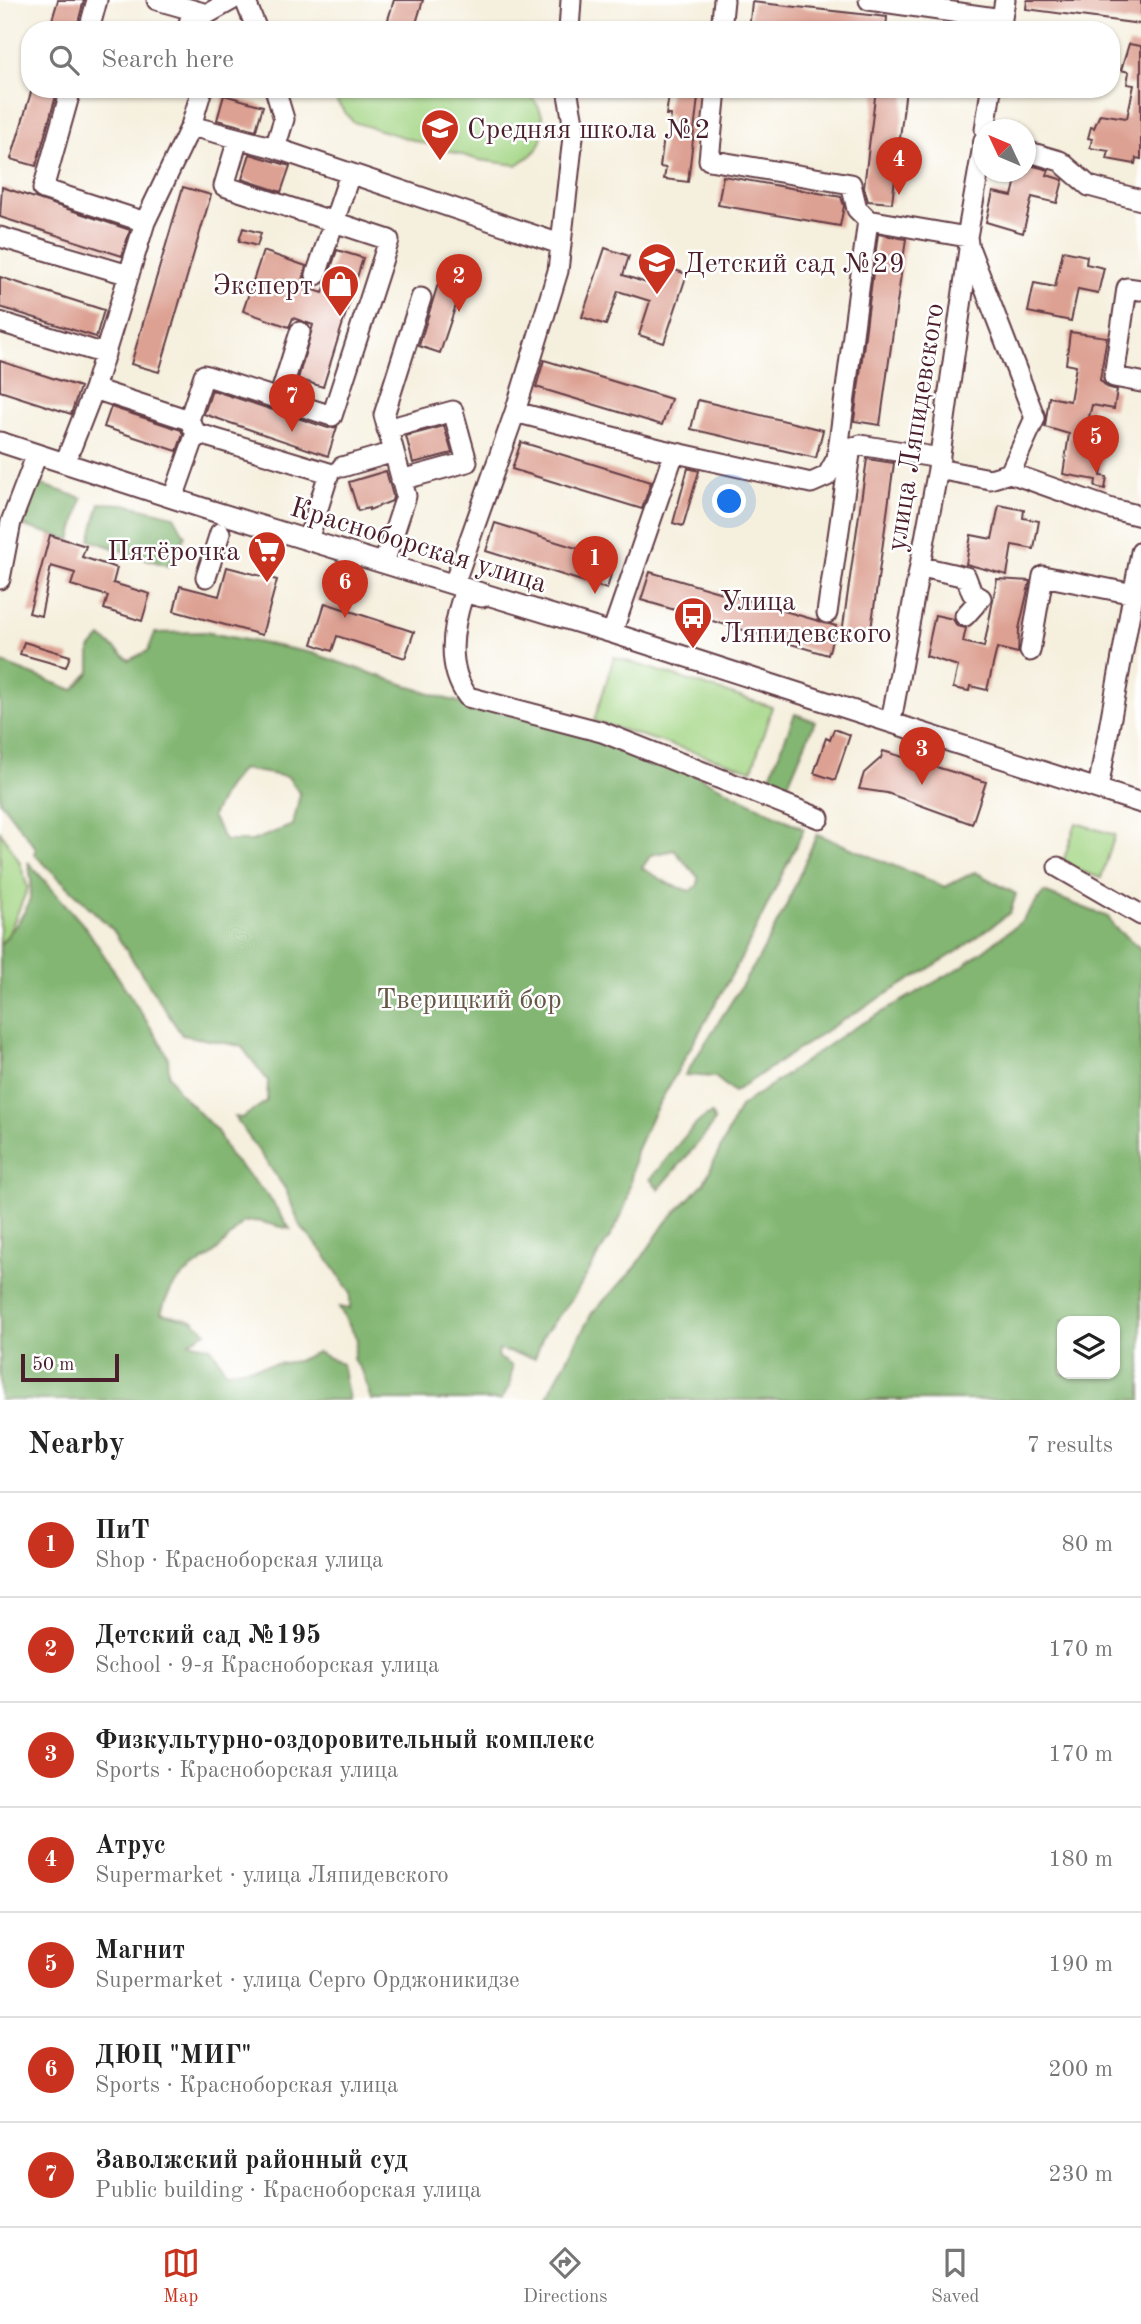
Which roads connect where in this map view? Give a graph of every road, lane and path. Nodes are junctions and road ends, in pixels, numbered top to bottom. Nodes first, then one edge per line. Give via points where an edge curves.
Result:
1 (97, 0) edge
2 (157, 0) edge
3 (232, 0) edge
4 (245, 0) edge
5 (571, 0) edge
6 (724, 0) edge
7 (869, 0) edge
8 (193, 10) junction
9 (1002, 16) edge
10 (91, 21) edge
11 (190, 21) edge
12 (253, 21) edge
13 (570, 21) edge
14 (722, 21) edge
15 (68, 98) edge
16 (199, 98) edge
17 (275, 98) edge
18 (569, 98) edge
19 (715, 98) edge
20 (990, 98) edge
21 (987, 119) edge
22 (191, 126) junction
23 (238, 139) junction
24 (275, 148) junction
25 (1036, 154) edge
26 (350, 173) junction
27 (977, 182) edge
28 (1141, 200) edge
29 (868, 220) junction
30 (334, 221) junction
31 (145, 222) junction
32 (0, 237) edge
33 (968, 243) junction
34 (560, 244) junction
35 (129, 275) junction
36 (316, 275) dead end
37 (1141, 290) edge
38 (421, 298) dead end
39 (0, 322) edge
40 (300, 332) dead end
41 (105, 354) junction
42 (1141, 382) edge
43 (94, 389) junction
44 (279, 399) junction
45 (514, 412) junction
46 (193, 427) junction
47 (387, 429) junction
48 (0, 442) edge
49 (394, 452) junction
50 (674, 453) junction
51 (844, 453) junction
52 (37, 454) junction
53 (65, 463) junction
54 (340, 463) junction
55 (939, 464) junction
56 (1010, 473) junction
57 (401, 480) junction
58 (173, 498) junction
59 (1141, 516) edge
60 (220, 533) dead end
61 (307, 540) junction
62 (1140, 559) edge
63 (384, 563) junction
64 (922, 567) junction
65 (206, 577) dead end
66 (0, 579) edge
67 (454, 584) junction
68 (1134, 593) junction
69 (537, 609) junction
70 (827, 613) dead end
71 (965, 615) dead end
72 (612, 633) junction
73 (1030, 652) dead end
74 (891, 721) junction
75 (1098, 789) junction
76 (1141, 803) edge
77 (819, 818) dead end
78 (1058, 867) dead end
79 (1141, 915) edge

1 - 10 street
2 - 8 street
3 - 8 street via 207,14
4 - 12 street
5 - 13 street
6 - 14 street
7 - 9 street
8 - 11 street
15 - 31 street via 43,189
16 - 22 street
17 - 24 street via 284,119
18 - 34 street via 574,128
19 - 29 street via 709,160 851,184 857,209
20 - 21 street
22 - 23 street
22 - 31 street
23 - 24 street
23 - 30 street via 224,186
24 - 26 street
25 - 28 street via 1060,161 1088,186
26 - 30 street
26 - 34 street
27 - 33 street, улица Ляпидевского
29 - 33 street
29 - 51 street
30 - 36 street
30 - 44 street via 389,240 332,416
31 - 35 street
32 - 35 street
33 - 55 street, улица Ляпидевского
33 - 56 street via 1035,418
34 - 45 street via 558,271
35 - 41 street
37 - 42 street via 1127,288 1114,377
38 - 47 street via 384,415
39 - 41 street
40 - 44 street
41 - 43 street
43 - 46 street
43 - 53 street
44 - 46 street via 204,374
45 - 50 street
45 - 67 street
46 - 54 street
46 - 58 street
47 - 49 street
47 - 57 street via 453,411 467,462
48 - 52 street, Красноборская улица
49 - 54 street
49 - 57 street
50 - 51 street via 811,483 827,476
50 - 72 street
51 - 55 street via 860,445
51 - 70 street
52 - 53 street, Красноборская улица
52 - 66 street via 11,522
53 - 58 street, Красноборская улица
54 - 61 street
55 - 56 street via 989,479
55 - 64 street, улица Ляпидевского
56 - 59 street
57 - 63 street via 406,496
58 - 61 street, Красноборская улица
60 - 65 street
61 - 63 street, Красноборская улица
62 - 68 street
63 - 67 street, Красноборская улица
64 - 71 street via 966,577 972,593 981,598
64 - 74 street, улица Ляпидевского
67 - 69 street, Красноборская улица
68 - 73 street via 1043,576
68 - 75 street
69 - 72 street, Красноборская улица
69 - 77 street via 527,612 463,595 453,641 453,667 468,697 602,732
72 - 74 street, Красноборская улица
74 - 75 street, Красноборская улица
75 - 76 street, Красноборская улица
78 - 79 street

